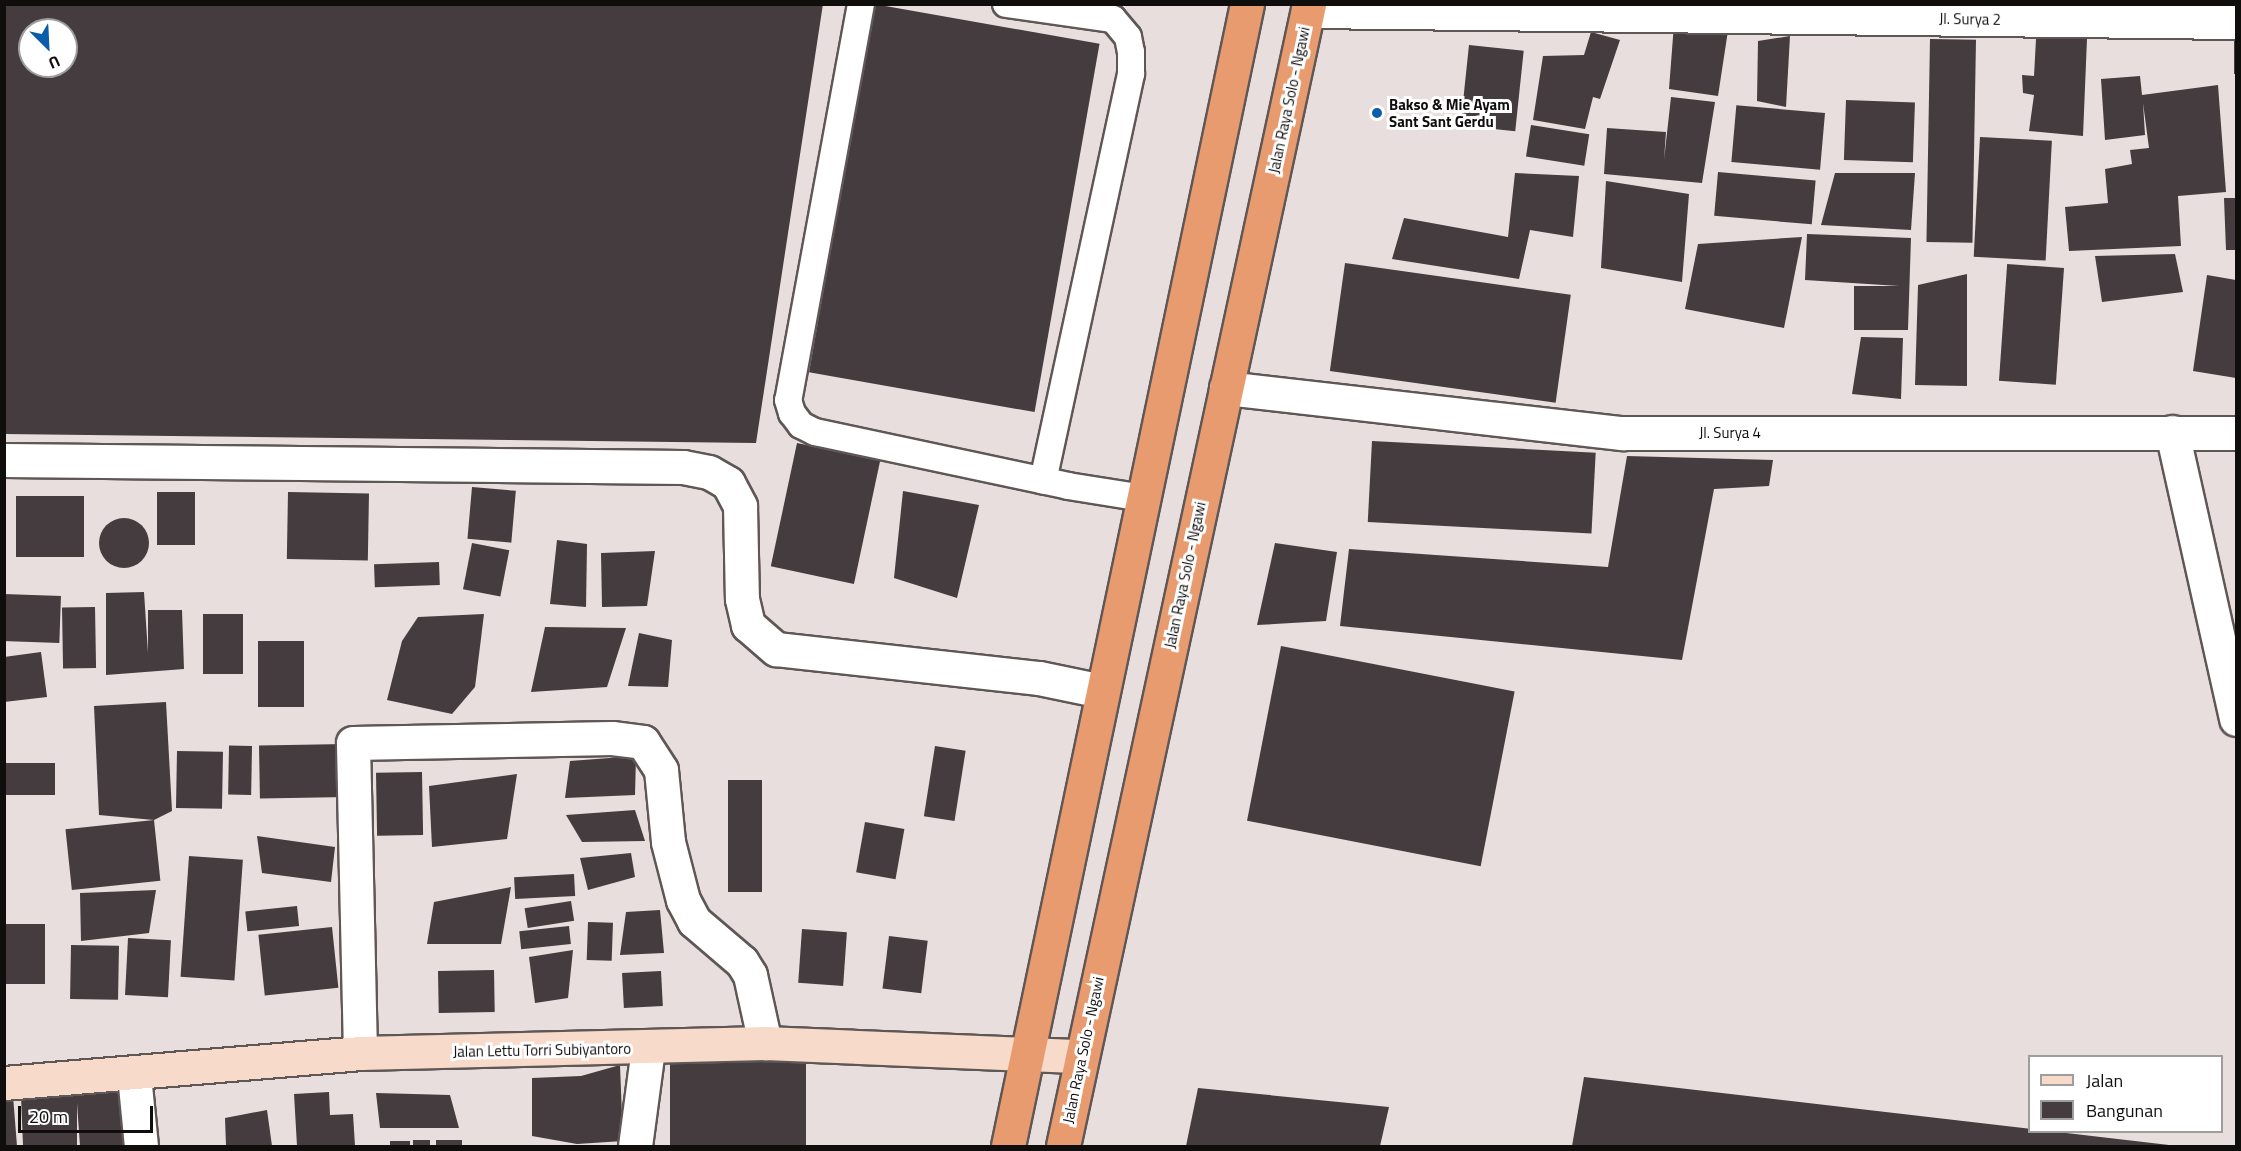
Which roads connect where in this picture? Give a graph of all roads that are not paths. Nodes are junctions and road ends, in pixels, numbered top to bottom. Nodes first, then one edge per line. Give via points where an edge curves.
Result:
1 (861, 4) edge
2 (1006, 4) edge
3 (1247, 4) edge
4 (1309, 8) edge
5 (2058, 12) edge
6 (2236, 22) edge
7 (1226, 388) junction
8 (2172, 432) junction
9 (2236, 433) edge
10 (4, 460) edge
11 (1043, 481) junction
12 (1144, 498) junction
13 (1102, 691) junction
14 (2236, 719) edge
15 (765, 1043) junction
16 (648, 1049) junction
17 (360, 1053) junction
18 (1027, 1053) junction
19 (1081, 1056) junction
20 (134, 1075) junction
21 (4, 1083) edge
22 (141, 1146) edge
23 (635, 1146) edge
24 (1008, 1146) edge
25 (1063, 1146) edge

1 - 11 lane via 788,400 792,413 801,425 815,432
2 - 11 lane via 1113,19 1128,37 1131,52 1131,74
3 - 12 highway
4 - 5 street, Jl. Surya 2
4 - 7 highway, Jalan Raya Solo - Ngawi
5 - 6 street, Jl. Surya 2
7 - 8 street, Jl. Surya 4 via 1622,433
7 - 19 highway, Jalan Raya Solo - Ngawi
8 - 9 street, Jl. Surya 4
8 - 14 street
10 - 13 street via 683,467 709,472 728,483 740,506 742,599 748,625 776,649 1039,678
11 - 12 lane
12 - 13 highway
13 - 18 highway
15 - 16 main road, Jalan Lettu Torri Subiyantoro
15 - 17 street via 750,975 742,962 694,921 682,900 668,842 661,770 643,742 612,738 353,743
15 - 18 main road, Jalan Lettu Torri Subiyantoro
16 - 17 main road, Jalan Lettu Torri Subiyantoro
16 - 23 street
17 - 20 main road, Jalan Lettu Torri Subiyantoro
18 - 19 main road, Jalan Lettu Torri Subiyantoro
18 - 24 highway
19 - 25 highway, Jalan Raya Solo - Ngawi
20 - 21 main road, Jalan Lettu Torri Subiyantoro
20 - 22 street

